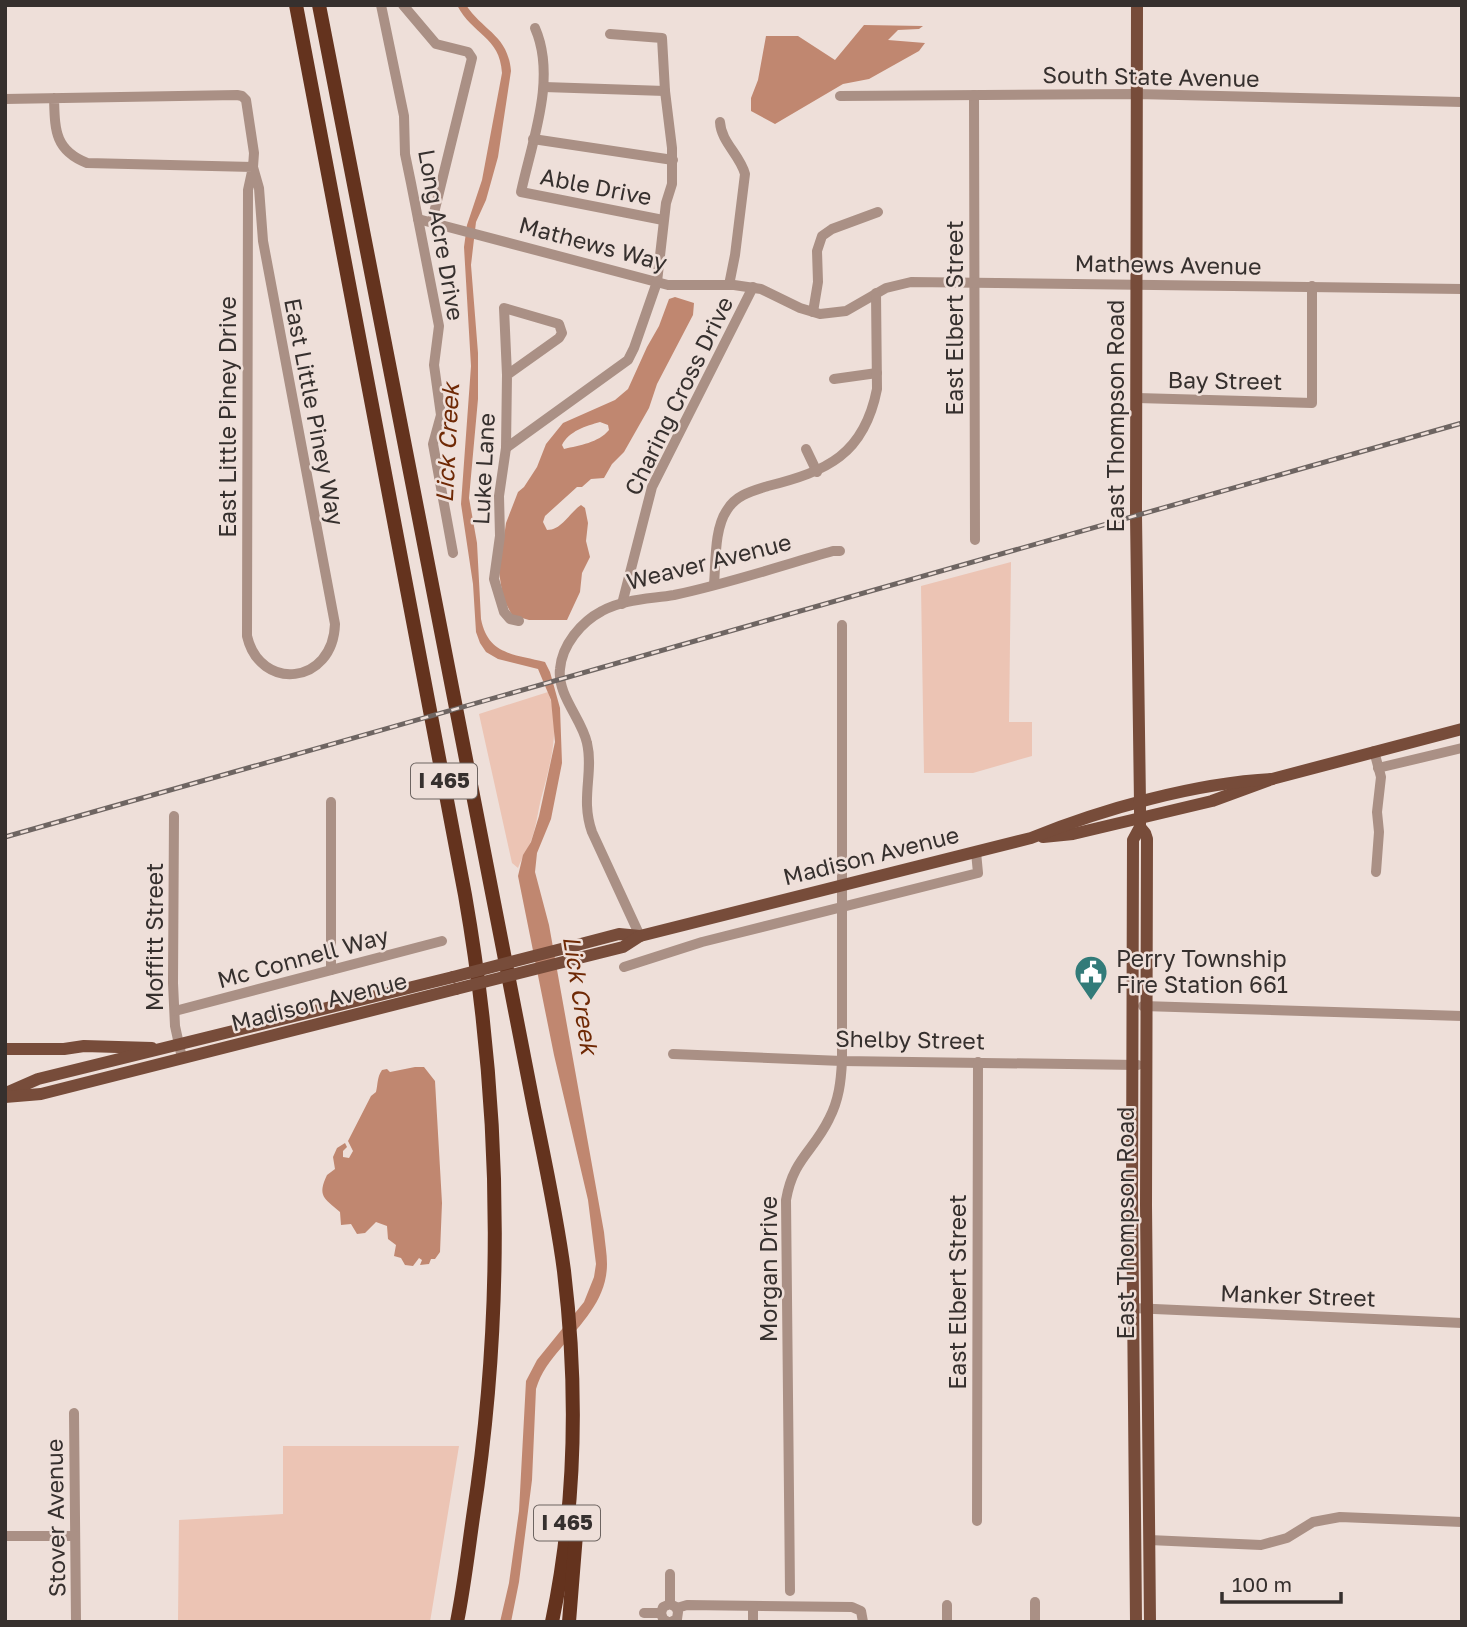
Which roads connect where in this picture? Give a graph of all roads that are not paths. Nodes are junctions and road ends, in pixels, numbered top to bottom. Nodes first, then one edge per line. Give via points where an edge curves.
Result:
1 (296, 5) edge
2 (319, 5) edge
3 (381, 5) edge
4 (402, 5) edge
5 (1137, 5) edge
6 (535, 28) dead end
7 (610, 34) dead end
8 (544, 88) junction
9 (665, 91) junction
10 (1137, 94) junction
11 (974, 95) junction
12 (841, 96) dead end
13 (54, 98) junction
14 (5, 99) edge
15 (1462, 102) edge
16 (720, 122) dead end
17 (533, 139) junction
18 (673, 160) junction
19 (253, 167) junction
20 (878, 212) dead end
21 (418, 219) junction
22 (663, 220) junction
23 (432, 221) junction
24 (265, 254) junction
25 (248, 257) junction
26 (657, 282) junction
27 (975, 283) junction
28 (1136, 284) junction
29 (729, 285) junction
30 (1312, 286) junction
31 (753, 287) junction
32 (1462, 289) edge
33 (876, 293) junction
34 (813, 313) junction
35 (877, 373) junction
36 (507, 375) junction
37 (834, 379) dead end
38 (1136, 398) junction
39 (506, 447) junction
40 (806, 449) dead end
41 (817, 471) junction
42 (975, 540) dead end
43 (840, 551) dead end
44 (453, 553) dead end
45 (714, 584) junction
46 (622, 604) junction
47 (519, 621) dead end
48 (842, 625) dead end
49 (261, 663) joint
50 (1462, 729) edge
51 (1462, 748) edge
52 (1374, 751) junction
53 (1378, 768) junction
54 (1272, 779) junction
55 (331, 802) dead end
56 (1140, 803) junction
57 (174, 816) dead end
58 (1140, 823) junction
59 (1031, 838) junction
60 (976, 852) junction
61 (1376, 872) dead end
62 (842, 885) junction
63 (842, 907) junction
64 (640, 936) junction
65 (442, 941) dead end
66 (624, 967) dead end
67 (331, 970) junction
68 (1132, 1006) junction
69 (1147, 1006) junction
70 (175, 1012) junction
71 (1462, 1016) edge
72 (5, 1049) edge
73 (64, 1049) junction
74 (162, 1049) junction
75 (180, 1052) junction
76 (673, 1054) dead end
77 (121, 1059) junction
78 (842, 1061) junction
79 (978, 1062) junction
80 (160, 1064) junction
81 (1132, 1065) junction
82 (1146, 1066) junction
83 (75, 1070) junction
84 (5, 1095) edge
85 (1132, 1308) junction
86 (1147, 1309) junction
87 (1462, 1323) edge
88 (74, 1413) dead end
89 (573, 1423) junction
90 (977, 1521) dead end
91 (1462, 1522) edge
92 (5, 1536) edge
93 (75, 1536) junction
94 (1135, 1538) junction
95 (1149, 1541) junction
96 (466, 1566) junction
97 (670, 1574) dead end
98 (790, 1591) dead end
99 (1035, 1602) dead end
100 (947, 1605) dead end
101 (673, 1606) junction
102 (753, 1606) junction
103 (644, 1613) dead end
104 (661, 1613) junction
105 (76, 1622) edge
106 (447, 1622) edge
107 (457, 1622) edge
108 (552, 1622) edge
109 (569, 1622) edge
110 (670, 1622) edge
111 (753, 1622) edge
112 (863, 1622) edge
113 (947, 1622) edge
114 (1035, 1622) edge
115 (1136, 1622) edge
116 (1150, 1622) edge

1 - 96 highway, I 465 via 423,666 482,1009 494,1153 495,1281 484,1449
2 - 89 highway, I 465 via 558,1233 572,1365
3 - 21 street, Long Acre Drive via 404,116 405,153
4 - 23 street via 436,44 468,52 471,58
5 - 10 main road, East Thompson Road
6 - 8 street via 543,53
7 - 9 street via 662,37
8 - 9 street
8 - 17 street
9 - 18 street
10 - 11 street, South State Avenue
10 - 15 street, South State Avenue
10 - 28 main road, East Thompson Road
11 - 12 street, South State Avenue
11 - 27 street, East Elbert Street
13 - 14 street
13 - 19 street via 58,139 72,156 87,163
13 - 19 street, East Little Piney Way via 242,96
16 - 29 street via 720,133 745,174
17 - 18 street
17 - 22 street, Able Drive via 521,192
18 - 22 street
19 - 24 street, East Little Piney Way
19 - 25 street, East Little Piney Drive via 248,190
20 - 34 street via 822,236
21 - 23 street, Mathews Way
21 - 44 street, Long Acre Drive via 439,330 434,365 440,415 433,444
22 - 26 street
23 - 26 street, Mathews Way
24 - 25 street
24 - 49 street, East Little Piney Way via 335,624 330,651 309,670 282,673
25 - 49 street, East Little Piney Drive via 247,636
26 - 29 street, Mathews Way
26 - 39 street via 628,360
27 - 28 street, Mathews Avenue
27 - 33 street, Mathews Avenue via 907,282
27 - 42 street, East Elbert Street
28 - 30 street, Mathews Avenue
28 - 38 main road, East Thompson Road
29 - 31 street, Mathews Way
30 - 32 street, Mathews Avenue
30 - 38 street, Bay Street via 1312,402
31 - 34 street, Mathews Way
31 - 46 street, Charing Cross Drive via 652,487
33 - 34 street via 842,313
33 - 35 street
35 - 37 street
35 - 41 street via 874,404 861,434 842,456
36 - 36 street, Luke Lane via 504,308 557,323 563,329 559,338
36 - 39 street, Luke Lane
38 - 56 main road, East Thompson Road
39 - 47 street, Luke Lane via 494,579 504,612
40 - 41 street
41 - 45 street via 750,492 731,504 721,523
43 - 45 street, Weaver Avenue
45 - 46 street, Weaver Avenue
46 - 64 street, Weaver Avenue via 606,608 579,628 559,671 587,743 589,825
48 - 62 street, Morgan Drive
50 - 52 main road, Madison Avenue
51 - 53 street
52 - 53 street
52 - 54 main road, Madison Avenue
53 - 61 street
54 - 56 main road, Madison Avenue via 1224,784
54 - 58 main road, Madison Avenue
55 - 67 street
56 - 58 main road, East Thompson Road
56 - 59 main road, Madison Avenue via 1072,821
57 - 70 street, Moffitt Street
58 - 59 main road, Madison Avenue
58 - 68 main road, East Thompson Road via 1133,840
58 - 69 main road, East Thompson Road via 1147,839
59 - 60 main road, Madison Avenue
60 - 62 main road, Madison Avenue
60 - 63 street, Madison Avenue via 978,873
62 - 63 street, Morgan Drive
62 - 64 main road, Madison Avenue
63 - 66 street, Madison Avenue
63 - 78 street, Morgan Drive
64 - 75 main road, Madison Avenue, bridge via 619,934 578,952
65 - 67 street, Mc Connell Way
67 - 70 street, Mc Connell Way
68 - 69 street
68 - 81 main road, East Thompson Road
69 - 71 street
69 - 82 main road, East Thompson Road
70 - 75 street, Moffitt Street
72 - 73 main road
73 - 74 main road
73 - 77 main road
73 - 83 main road via 75,1060
74 - 75 main road, Madison Avenue
74 - 77 main road, Madison Avenue
75 - 80 main road, Madison Avenue
76 - 78 street, Shelby Street
77 - 80 main road
77 - 83 main road, Madison Avenue
78 - 79 street, Shelby Street
78 - 98 street, Morgan Drive via 840,1091 832,1112 794,1171 786,1200
79 - 81 street, Shelby Street
79 - 90 street, East Elbert Street
80 - 84 main road, Madison Avenue via 41,1094
81 - 82 street, Shelby Street
81 - 85 main road, East Thompson Road
82 - 86 main road, East Thompson Road
83 - 84 main road, Madison Avenue via 38,1079
85 - 86 street, Manker Street
85 - 94 main road, East Thompson Road
86 - 87 street, Manker Street
86 - 95 main road, East Thompson Road
88 - 93 street, Stover Avenue
89 - 108 highway, I 465 via 565,1541
89 - 109 highway via 579,1477
91 - 95 street via 1340,1517 1313,1522 1287,1538 1261,1545
92 - 93 street
93 - 105 street, Stover Avenue
94 - 95 main road
94 - 115 main road, East Thompson Road
95 - 116 main road, East Thompson Road
96 - 106 highway
96 - 107 highway, I 465
97 - 101 street
99 - 114 street
100 - 113 street
101 - 102 street
101 - 104 street via 663,1607
101 - 110 street via 678,1617
102 - 111 street
102 - 112 street via 852,1607 859,1609
103 - 104 street
104 - 110 street

